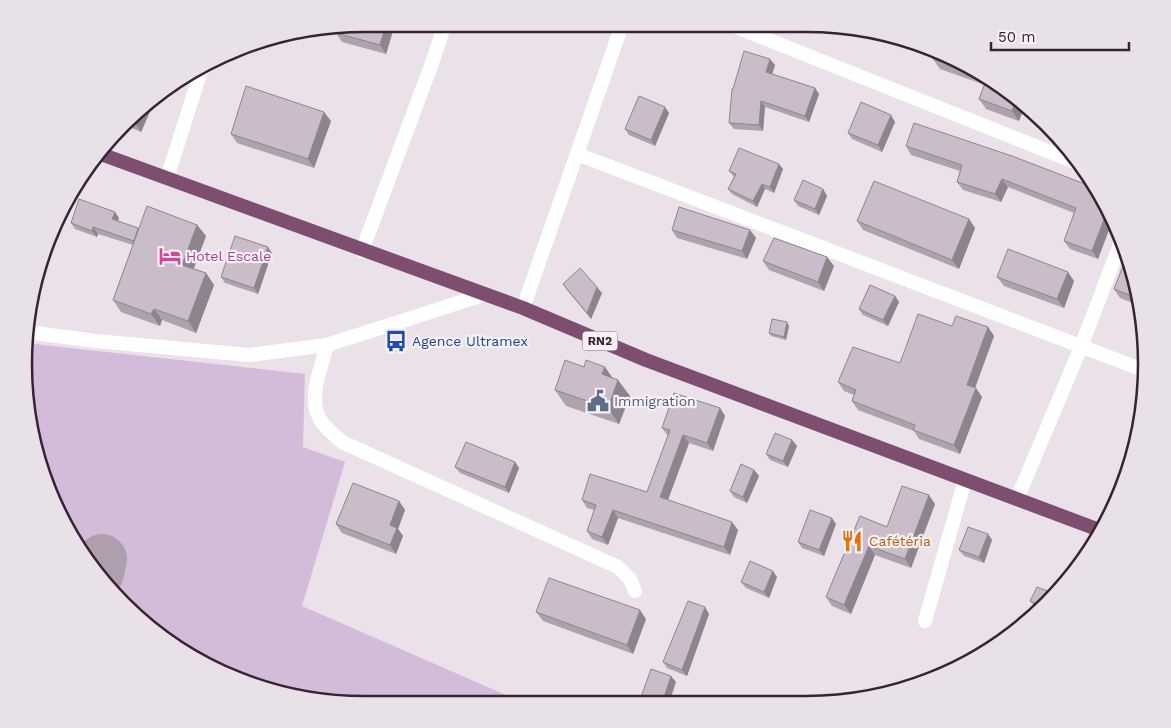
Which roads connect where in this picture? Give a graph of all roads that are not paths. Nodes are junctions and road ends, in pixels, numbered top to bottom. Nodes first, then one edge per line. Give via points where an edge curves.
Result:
1 (442, 32) edge
2 (620, 32) edge
3 (749, 32) edge
4 (199, 76) edge
5 (577, 154) junction
6 (105, 157) edge
7 (1068, 159) edge
8 (167, 178) junction
9 (1118, 250) edge
10 (362, 251) junction
11 (483, 295) junction
12 (523, 308) junction
13 (34, 333) edge
14 (327, 345) junction
15 (1081, 347) junction
16 (1138, 369) edge
17 (966, 480) junction
18 (1017, 499) junction
19 (1095, 528) edge
20 (635, 591) dead end
21 (925, 621) dead end

1 - 10 street
2 - 5 street
3 - 7 street
4 - 8 street
5 - 12 street
5 - 15 street
6 - 8 highway, RN2
8 - 10 highway, RN2
9 - 15 street
10 - 11 highway, RN2
11 - 12 highway, RN2
11 - 14 street
12 - 17 highway, RN2 via 646,360
13 - 14 street via 96,342 249,355
14 - 20 street via 315,391 315,411 342,442 618,567 630,579
15 - 16 street
15 - 18 street
17 - 18 highway, RN2
17 - 21 street
18 - 19 highway, RN2

